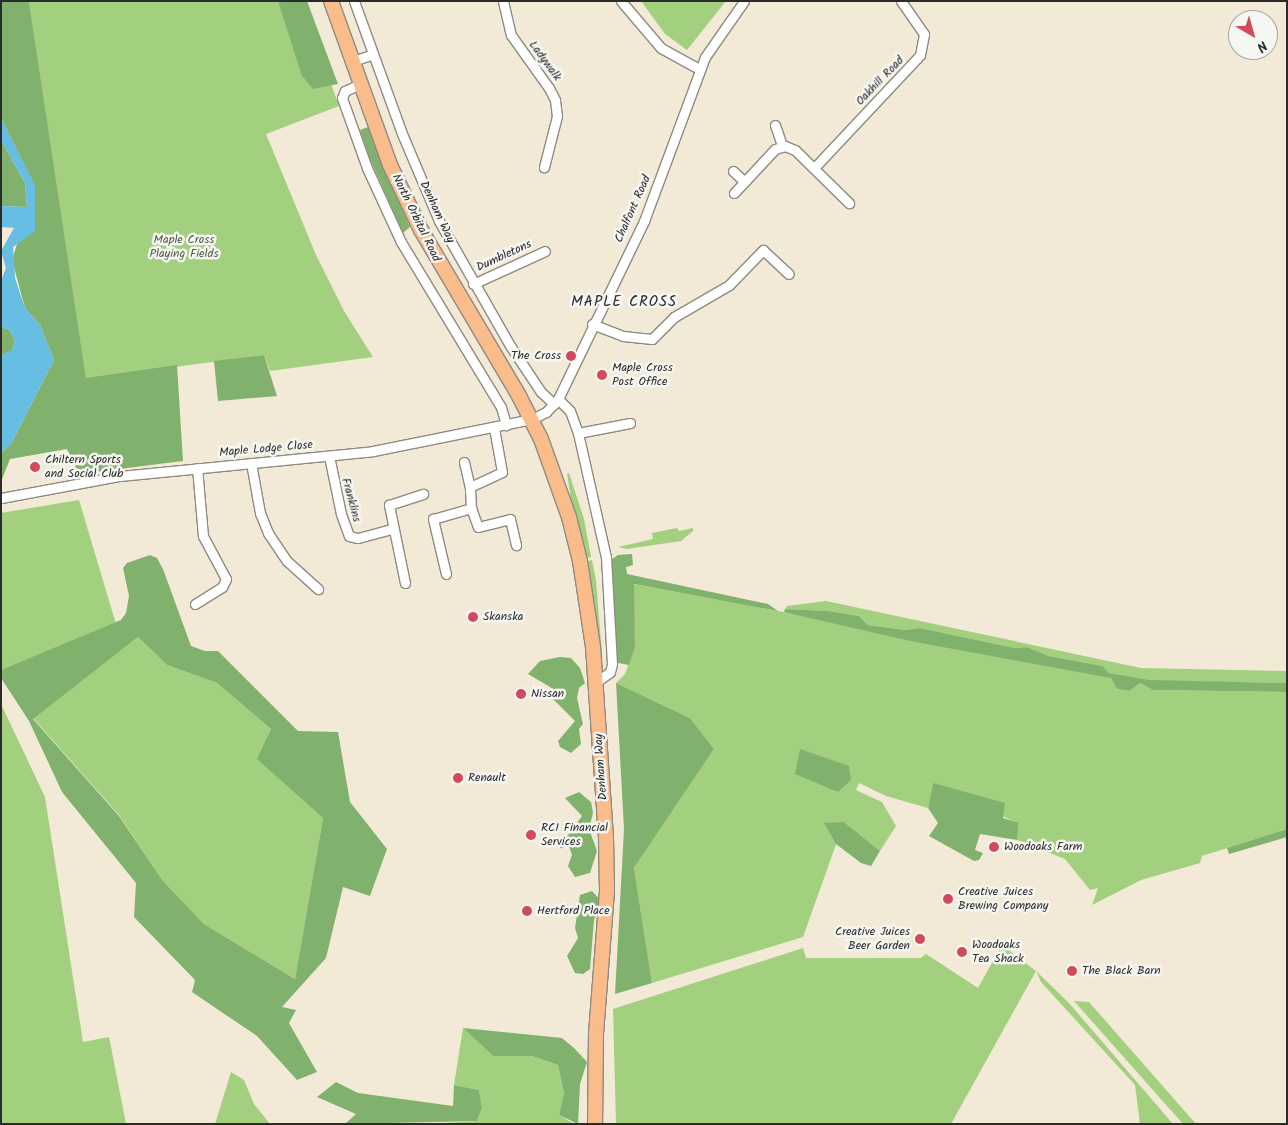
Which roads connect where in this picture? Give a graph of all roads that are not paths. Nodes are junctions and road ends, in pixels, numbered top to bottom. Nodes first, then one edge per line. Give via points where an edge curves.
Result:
1 (331, 1) edge
2 (354, 1) edge
3 (503, 1) edge
4 (621, 1) edge
5 (744, 1) edge
6 (901, 1) edge
7 (372, 54) junction
8 (353, 61) junction
9 (699, 70) junction
10 (360, 84) junction
11 (775, 125) dead end
12 (782, 145) junction
13 (544, 167) dead end
14 (814, 168) junction
15 (733, 171) dead end
16 (745, 182) junction
17 (734, 194) dead end
18 (849, 203) dead end
19 (545, 251) dead end
20 (788, 274) dead end
21 (473, 284) junction
22 (592, 324) junction
23 (556, 402) junction
24 (532, 420) junction
25 (630, 423) dead end
26 (506, 425) junction
27 (494, 428) junction
28 (578, 433) junction
29 (329, 456) junction
30 (464, 462) dead end
31 (251, 463) junction
32 (197, 468) junction
33 (470, 487) junction
34 (423, 494) dead end
35 (1, 498) edge
36 (472, 508) junction
37 (392, 529) junction
38 (516, 545) dead end
39 (446, 574) dead end
40 (405, 583) dead end
41 (318, 589) dead end
42 (195, 604) dead end
43 (595, 683) junction
44 (596, 1124) edge

1 - 8 main road, North Orbital Road
2 - 7 street, Denham Way
3 - 13 street, Ladywalk via 511,35 555,100 557,116
4 - 9 street via 666,53
5 - 9 street, Chalfont Road via 725,24
6 - 14 street, Oakhill Road via 924,34 920,55
7 - 8 street
7 - 21 street, Denham Way via 429,199
8 - 10 main road, North Orbital Road
9 - 22 street, Chalfont Road via 650,207
10 - 24 main road, North Orbital Road via 390,165 435,259
10 - 26 street via 345,91 342,98 367,168 401,242 501,407
11 - 12 street
12 - 14 street via 796,150
12 - 16 street
14 - 18 street
15 - 16 street
16 - 17 street
19 - 21 street, Dumbletons
20 - 22 street via 763,250 729,286 674,317 652,339 623,336
21 - 23 street, Denham Way via 532,378
22 - 23 street, Chalfont Road
23 - 24 street, Chalfont Road
23 - 28 street, Denham Way via 570,411
24 - 26 street, Maple Lodge Close
24 - 43 main road, Denham Way via 569,517 580,561 591,628
25 - 28 street
26 - 27 street, Maple Lodge Close
27 - 29 street, Maple Lodge Close via 372,452
27 - 33 street via 502,472
28 - 43 street, Denham Way via 606,557 610,598 612,664 610,672
29 - 31 street, Maple Lodge Close
29 - 37 street, Franklins via 349,536 358,538
30 - 33 street
31 - 32 street, Maple Lodge Close
31 - 41 street via 260,512 268,533 287,561
32 - 35 street, Maple Lodge Close via 120,476
32 - 42 street via 203,536 226,579 222,587
33 - 36 street
34 - 37 street via 391,502 388,510
36 - 38 street via 478,527 510,519
36 - 39 street via 433,519
37 - 40 street
43 - 44 main road, Denham Way via 607,882 596,1033

